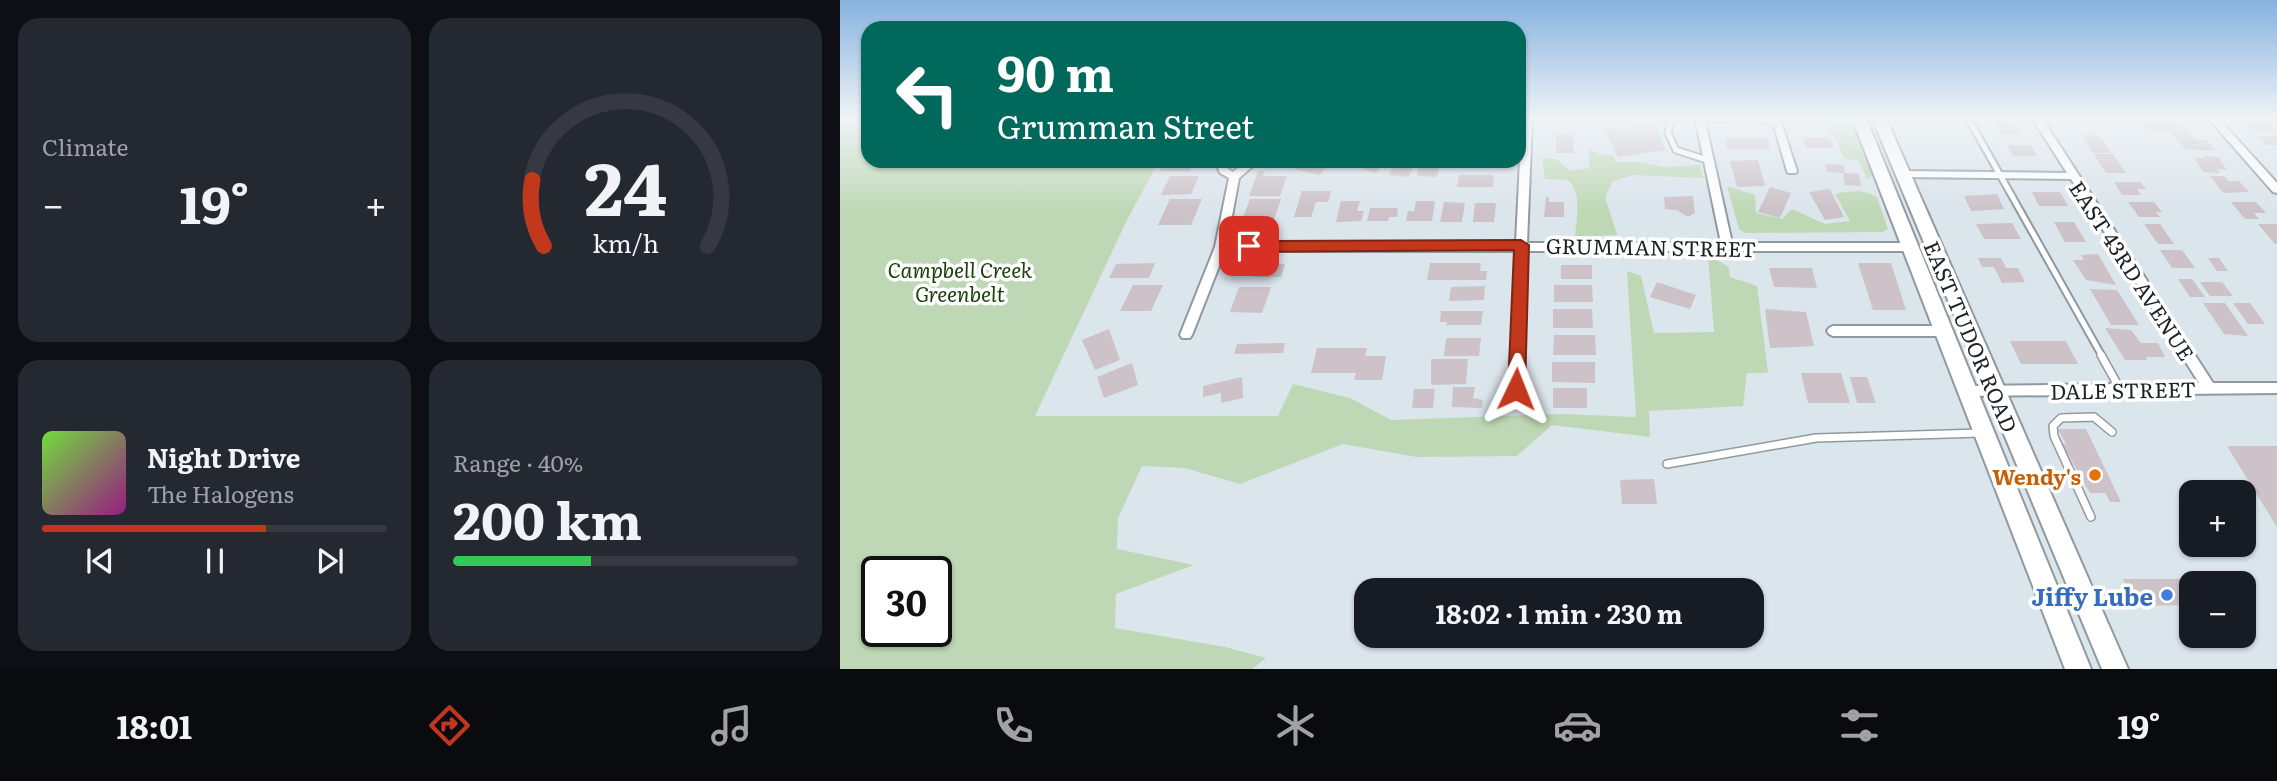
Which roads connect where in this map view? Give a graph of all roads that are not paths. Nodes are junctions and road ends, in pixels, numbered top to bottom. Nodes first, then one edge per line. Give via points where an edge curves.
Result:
1 (1676, 149) edge
2 (1708, 149) edge
3 (1786, 149) edge
4 (1872, 149) edge
5 (1892, 149) edge
6 (1985, 149) edge
7 (2056, 149) edge
8 (2241, 149) edge
9 (1710, 161) junction
10 (1223, 168) edge
11 (1244, 168) edge
12 (1523, 168) edge
13 (1792, 171) dead end
14 (1902, 173) junction
15 (1999, 175) junction
16 (2073, 176) junction
17 (1234, 177) junction
18 (2277, 190) edge
19 (1521, 245) junction
20 (1221, 247) junction
21 (1912, 247) junction
22 (1728, 248) junction
23 (1833, 331) dead end
24 (1945, 331) junction
25 (1186, 335) dead end
26 (2208, 387) junction
27 (1516, 389) dead end
28 (2120, 389) junction
29 (2276, 389) edge
30 (1996, 390) junction
31 (1969, 391) junction
32 (1985, 432) junction
33 (2112, 432) dead end
34 (1667, 464) dead end
35 (2091, 517) dead end
36 (2078, 669) edge
37 (2115, 669) edge

1 - 9 lane
2 - 9 street
3 - 13 street
4 - 21 main road, EAST TUDOR ROAD
5 - 14 main road, EAST TUDOR ROAD
6 - 15 lane
7 - 16 street, EAST 43RD AVENUE
8 - 18 street
9 - 22 street
10 - 17 street
11 - 17 street
12 - 19 street
14 - 15 street
14 - 30 main road, EAST TUDOR ROAD
15 - 16 street
15 - 28 lane
16 - 26 street, EAST 43RD AVENUE
17 - 20 street
19 - 20 street, GRUMMAN STREET
19 - 22 street, GRUMMAN STREET
19 - 27 street
20 - 25 street
21 - 22 street, GRUMMAN STREET
21 - 24 main road, EAST TUDOR ROAD
23 - 24 street
24 - 31 main road, EAST TUDOR ROAD
26 - 28 street, DALE STREET
26 - 29 street, DALE STREET
28 - 30 street, DALE STREET
30 - 31 street, DALE STREET
30 - 37 main road, EAST TUDOR ROAD
31 - 32 main road, EAST TUDOR ROAD
32 - 34 lane via 1816,438
32 - 36 main road, EAST TUDOR ROAD
33 - 35 lane via 2095,417 2061,418 2053,426

